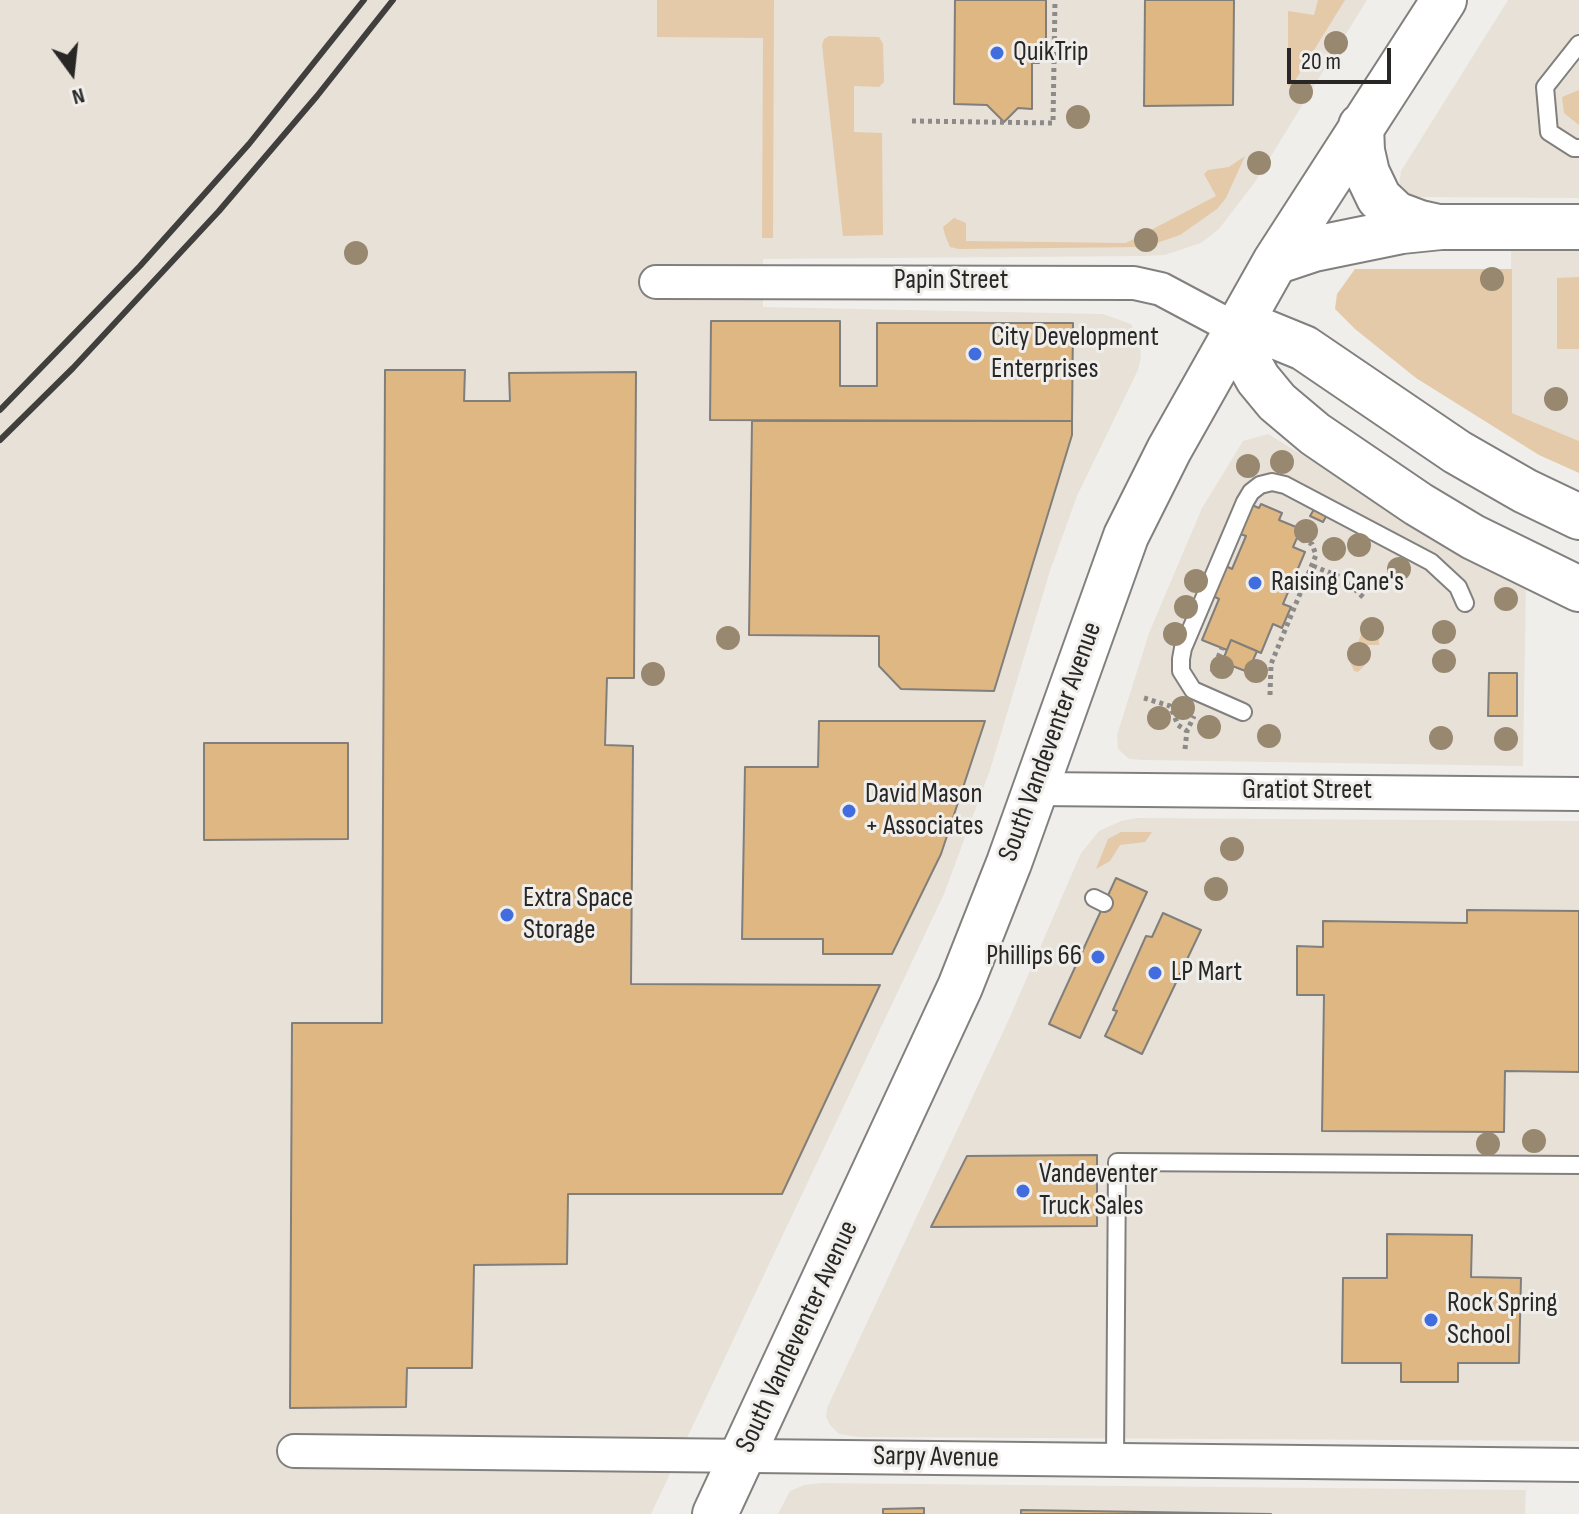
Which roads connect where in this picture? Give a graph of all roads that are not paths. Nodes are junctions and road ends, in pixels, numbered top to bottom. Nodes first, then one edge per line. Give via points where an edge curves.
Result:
1 (1444, 0) edge
2 (1579, 44) edge
3 (1361, 126) junction
4 (1579, 148) edge
5 (1441, 227) junction
6 (1579, 227) edge
7 (1275, 262) junction
8 (656, 282) dead end
9 (1236, 329) junction
10 (1579, 517) edge
11 (1579, 589) edge
12 (1465, 603) dead end
13 (1243, 712) dead end
14 (1036, 789) junction
15 (1579, 794) edge
16 (1579, 1165) edge
17 (294, 1451) dead end
18 (743, 1456) junction
19 (1115, 1460) junction
20 (1579, 1465) edge
21 (715, 1514) edge

1 - 3 main road, South Vandeventer Avenue
2 - 4 lane via 1545,87 1549,132
3 - 5 main road via 1367,173 1379,198 1396,214
3 - 7 main road, South Vandeventer Avenue
5 - 6 main road
5 - 7 main road via 1356,239
7 - 9 main road, South Vandeventer Avenue
8 - 9 street, Papin Street via 1134,283 1161,289
9 - 10 main road via 1255,328 1304,348 1457,452
9 - 11 main road via 1258,379 1315,434 1418,504
9 - 14 main road, South Vandeventer Avenue via 1126,536
12 - 13 lane via 1458,587 1431,562 1285,485 1260,485 1245,502 1181,659 1181,671 1193,690
14 - 15 street, Gratiot Street
14 - 18 main road, South Vandeventer Avenue via 960,987
16 - 19 lane via 1117,1162
17 - 18 street, Sarpy Avenue
18 - 19 street, Sarpy Avenue
18 - 21 main road, South Vandeventer Avenue
19 - 20 street, Sarpy Avenue

